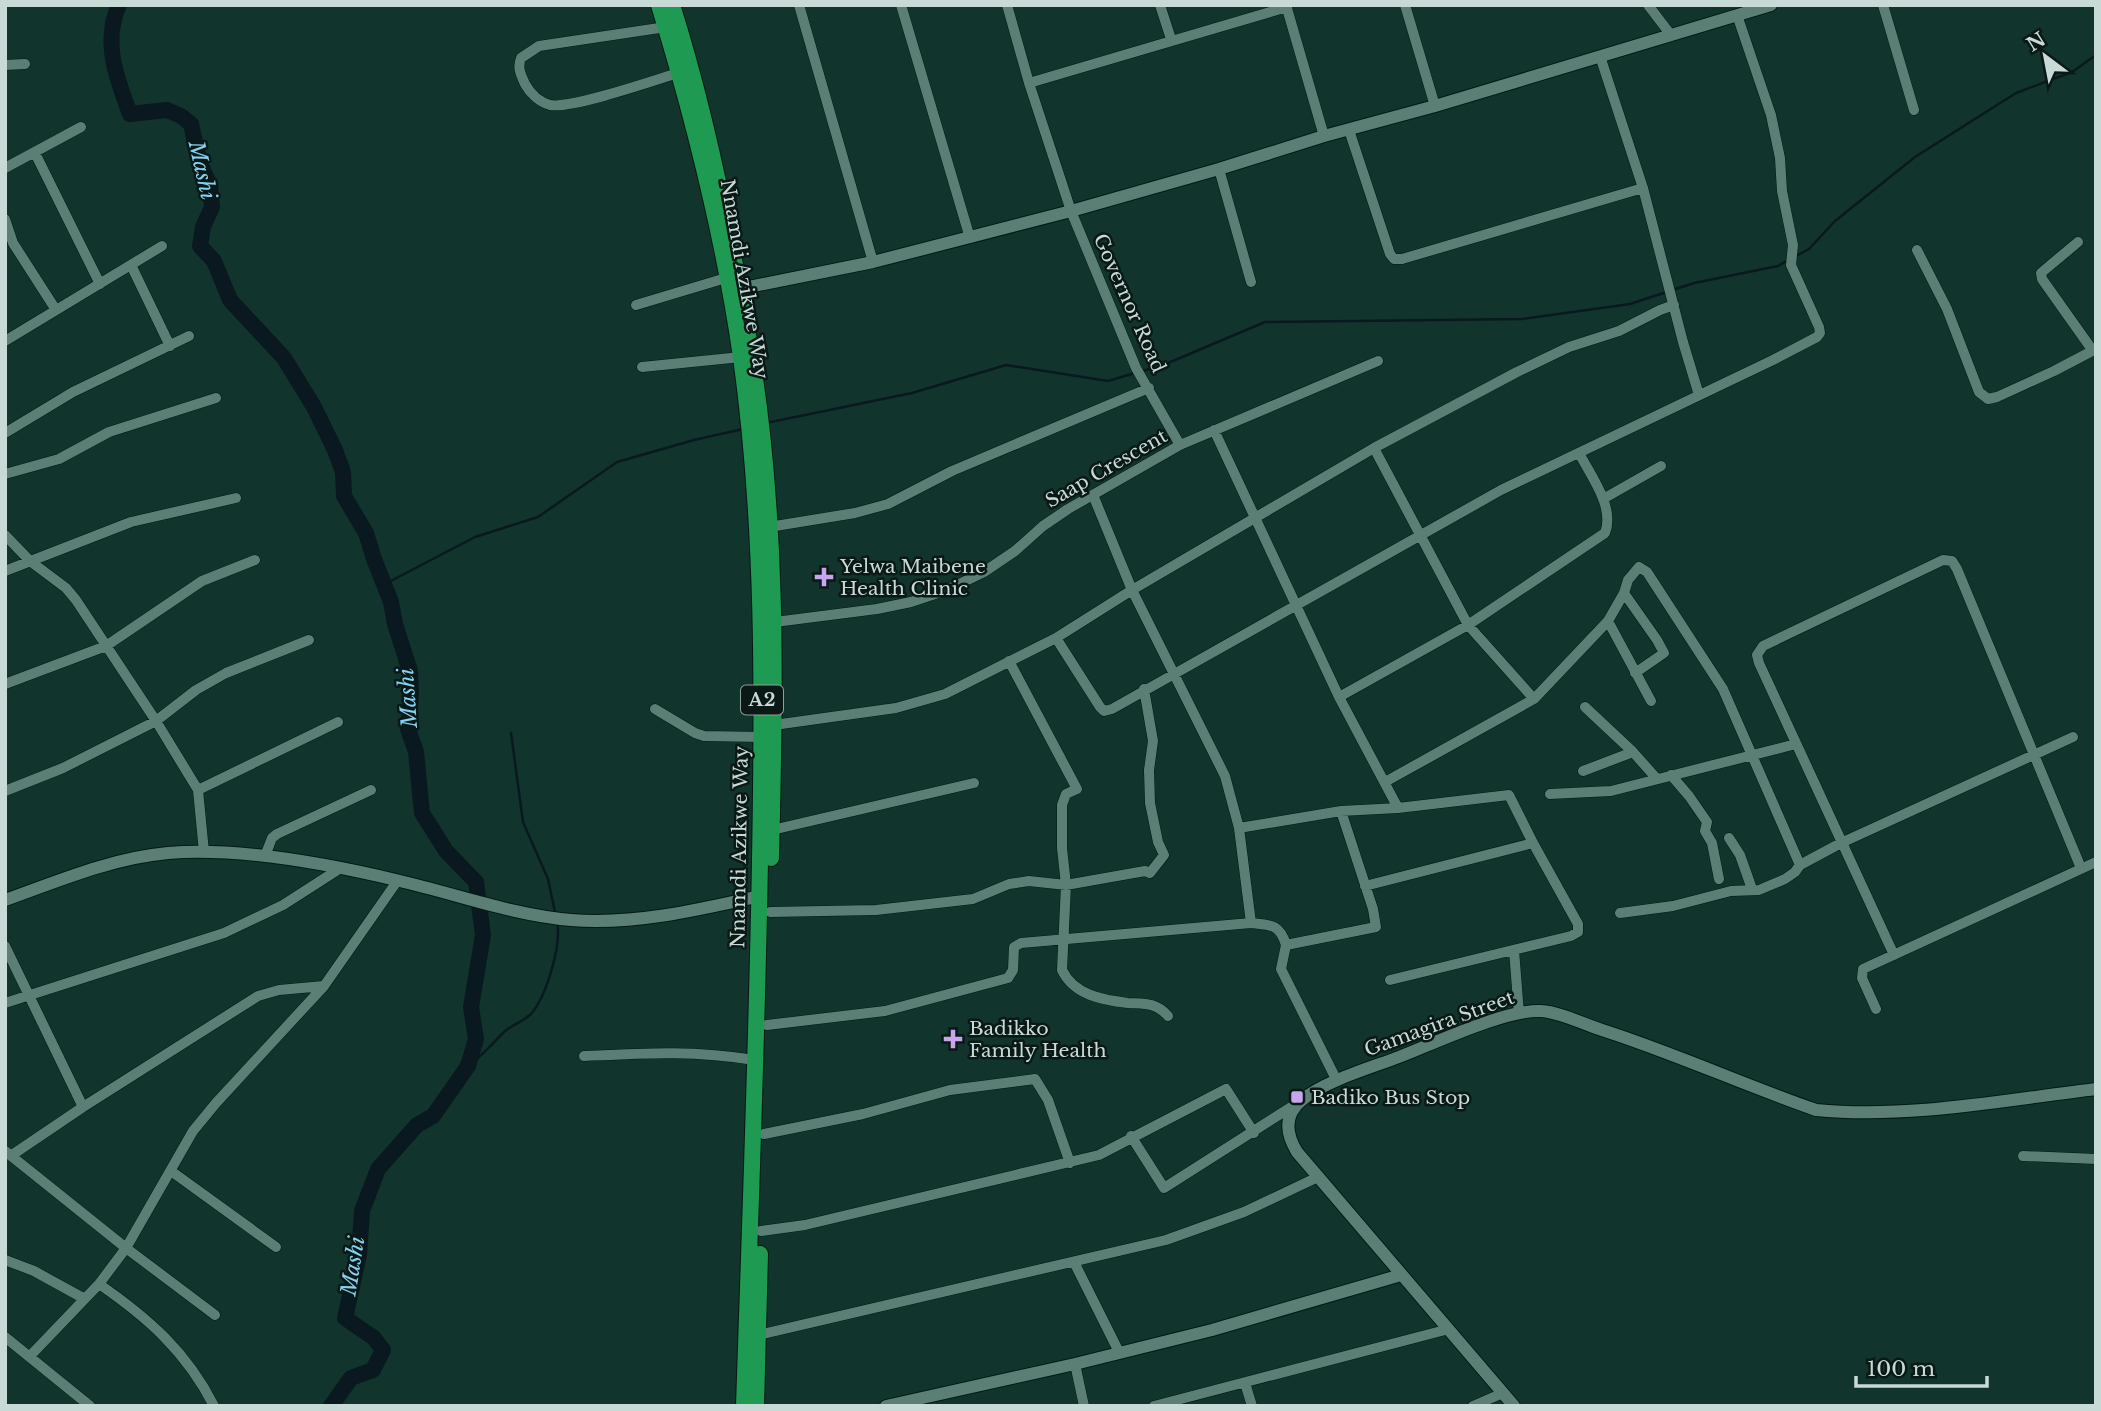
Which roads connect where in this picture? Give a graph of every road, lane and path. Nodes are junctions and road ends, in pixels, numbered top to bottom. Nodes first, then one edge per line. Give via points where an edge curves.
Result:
1 (659, 5) edge
2 (672, 5) edge
3 (799, 5) edge
4 (901, 5) edge
5 (1007, 5) edge
6 (1160, 5) edge
7 (1405, 5) edge
8 (1648, 5) edge
9 (1771, 5) edge
10 (1883, 5) edge
11 (1286, 6) edge
12 (1737, 15) junction
13 (666, 27) junction
14 (1671, 35) junction
15 (1171, 39) junction
16 (1600, 56) junction
17 (25, 64) dead end
18 (5, 65) edge
19 (678, 73) junction
20 (1029, 83) junction
21 (1435, 106) junction
22 (1914, 110) dead end
23 (81, 127) dead end
24 (1349, 130) junction
25 (1324, 136) junction
26 (35, 153) junction
27 (5, 168) edge
28 (1219, 169) junction
29 (1643, 188) junction
30 (1071, 211) junction
31 (5, 219) edge
32 (970, 238) junction
33 (2078, 242) dead end
34 (162, 246) dead end
35 (1917, 250) dead end
36 (873, 262) junction
37 (131, 265) junction
38 (1251, 282) dead end
39 (100, 284) junction
40 (731, 286) junction
41 (1673, 303) junction
42 (636, 305) dead end
43 (56, 310) junction
44 (189, 337) dead end
45 (6, 339) edge
46 (170, 346) junction
47 (2094, 350) edge
48 (740, 357) junction
49 (1378, 361) dead end
50 (642, 367) dead end
51 (1149, 388) junction
52 (1699, 395) junction
53 (216, 398) dead end
54 (1214, 430) junction
55 (5, 433) edge
56 (1180, 445) junction
57 (1374, 448) junction
58 (1579, 453) junction
59 (1661, 466) dead end
60 (5, 474) edge
61 (1093, 495) junction
62 (236, 498) dead end
63 (1603, 499) junction
64 (1254, 520) junction
65 (769, 527) junction
66 (5, 535) edge
67 (1420, 536) junction
68 (255, 560) dead end
69 (30, 561) junction
70 (5, 571) edge
71 (1132, 590) junction
72 (1624, 593) junction
73 (1296, 607) junction
74 (1608, 621) junction
75 (775, 622) junction
76 (1468, 625) junction
77 (1056, 638) junction
78 (309, 640) dead end
79 (106, 646) junction
80 (1009, 661) junction
81 (1635, 673) junction
82 (1174, 675) junction
83 (5, 684) edge
84 (1144, 690) junction
85 (1339, 697) junction
86 (1534, 699) junction
87 (1651, 701) dead end
88 (1585, 707) dead end
89 (655, 709) dead end
90 (156, 721) junction
91 (338, 722) dead end
92 (768, 731) junction
93 (2073, 737) dead end
94 (1796, 744) junction
95 (1633, 752) junction
96 (2034, 753) junction
97 (1752, 756) junction
98 (1583, 771) dead end
99 (1671, 775) junction
100 (1657, 779) junction
101 (1385, 782) junction
102 (974, 783) dead end
103 (198, 790) junction
104 (371, 790) dead end
105 (5, 791) edge
106 (1550, 794) dead end
107 (1398, 808) junction
108 (1341, 811) junction
109 (1239, 828) junction
110 (772, 830) junction
111 (1729, 838) dead end
112 (1533, 843) junction
113 (1841, 843) junction
114 (204, 852) junction
115 (265, 856) junction
116 (2095, 864) edge
117 (1800, 866) junction
118 (339, 869) junction
119 (2081, 869) junction
120 (1720, 879) dead end
121 (398, 880) junction
122 (1066, 885) junction
123 (1365, 886) junction
124 (1752, 889) junction
125 (760, 896) junction
126 (5, 900) edge
127 (770, 912) junction
128 (1620, 913) dead end
129 (1251, 923) junction
130 (1064, 941) junction
131 (1286, 945) junction
132 (5, 946) edge
133 (1514, 950) junction
134 (1894, 955) junction
135 (1390, 980) dead end
136 (324, 986) junction
137 (28, 996) junction
138 (5, 1003) edge
139 (1876, 1009) dead end
140 (1519, 1014) junction
141 (1168, 1016) dead end
142 (767, 1025) junction
143 (584, 1056) dead end
144 (755, 1060) junction
145 (1337, 1081) junction
146 (2096, 1089) edge
147 (1302, 1100) junction
148 (83, 1107) junction
149 (1254, 1133) junction
150 (764, 1134) junction
151 (1131, 1136) junction
152 (9, 1153) edge
153 (2023, 1156) dead end
154 (2096, 1159) edge
155 (1070, 1163) junction
156 (171, 1171) junction
157 (1318, 1177) junction
158 (761, 1231) junction
159 (276, 1247) dead end
160 (126, 1248) junction
161 (5, 1259) edge
162 (1074, 1262) junction
163 (1401, 1275) junction
164 (99, 1284) junction
165 (83, 1298) junction
166 (215, 1315) dead end
167 (1449, 1329) junction
168 (758, 1335) junction
169 (5, 1336) edge
170 (1119, 1352) junction
171 (30, 1356) junction
172 (1075, 1364) junction
173 (1245, 1383) junction
174 (1503, 1393) junction
175 (87, 1405) edge
176 (214, 1406) edge
177 (744, 1406) edge
178 (756, 1406) edge
179 (886, 1406) edge
180 (1084, 1406) edge
181 (1154, 1406) edge
182 (1252, 1406) edge
183 (1473, 1406) edge
184 (1514, 1406) edge

1 - 13 highway, Nnamdi Azikwe Way / A2
2 - 40 highway, Nnamdi Azikwe Way / A2 via 721,197
3 - 36 street
4 - 32 street
5 - 20 street, Governor Road
6 - 15 street
7 - 21 street
8 - 14 street
9 - 12 street
10 - 22 street
11 - 15 street
11 - 25 street
12 - 14 street
12 - 52 street via 1771,115 1793,245 1791,265 1820,334
13 - 19 highway, Nnamdi Azikwe Way / A2
13 - 19 street via 538,46 521,58 520,73 527,89 552,105
14 - 16 street
15 - 20 street
16 - 21 street
16 - 29 street
17 - 18 street
19 - 40 highway, Nnamdi Azikwe Way / A2
20 - 30 street, Governor Road
21 - 24 street
23 - 26 street
24 - 25 street
24 - 29 street via 1394,259
25 - 28 street
26 - 27 street
26 - 39 street
28 - 30 street
28 - 38 street
29 - 41 street
30 - 32 street
30 - 51 street, Governor Road via 1136,368
31 - 43 street via 13,243
32 - 36 street
33 - 47 street via 2041,273
34 - 37 street
35 - 47 street via 1947,309 1979,391 1988,399
36 - 40 street
37 - 39 street
37 - 46 street
39 - 43 street
40 - 42 street
40 - 48 highway, Nnamdi Azikwe Way / A2
40 - 65 highway, Nnamdi Azikwe Way / A2 via 756,390
41 - 52 street
41 - 57 street via 1619,331 1569,347 1517,372
43 - 45 street
44 - 46 street
46 - 55 street via 73,392
48 - 50 street
48 - 92 highway, Nnamdi Azikwe Way / A2 via 758,541
49 - 54 street, Saap Crescent
51 - 56 street, Governor Road
51 - 65 street via 952,471 888,504
52 - 58 street
53 - 60 street via 109,432 59,459
54 - 56 street, Saap Crescent
54 - 64 street
56 - 61 street, Saap Crescent
57 - 64 street
57 - 67 street
58 - 63 street
58 - 67 street
59 - 63 street
61 - 71 street
61 - 75 street, Saap Crescent via 1043,526 984,572 947,590 877,609
62 - 69 street via 131,522
63 - 76 street via 1608,524 1605,533
64 - 71 street
64 - 73 street
65 - 75 highway, Nnamdi Azikwe Way / A2
66 - 69 street
67 - 73 street
67 - 76 street
68 - 79 street via 202,581
69 - 70 street
69 - 79 street via 66,589
71 - 77 street
71 - 82 street
72 - 74 street
72 - 81 street via 1664,653
72 - 97 street via 1628,580 1642,567 1723,689
73 - 82 street
73 - 85 street
74 - 81 street
74 - 86 street
75 - 92 highway, Nnamdi Azikwe Way / A2
76 - 85 street
76 - 86 street
77 - 80 street
77 - 84 street via 1104,711
78 - 90 street via 226,673
79 - 83 street
79 - 90 street
80 - 92 street via 945,694 896,708
80 - 122 street via 1077,789 1066,794 1062,805
81 - 87 street
82 - 84 street
82 - 109 street via 1225,776
84 - 122 street via 1153,741 1150,803 1164,855 1150,873
85 - 101 street
86 - 101 street
88 - 95 street
89 - 92 street via 705,736
90 - 103 street
90 - 105 street via 63,768
91 - 103 street
92 - 110 highway, Nnamdi Azikwe Way / A2
92 - 125 highway, Nnamdi Azikwe Way / A2
93 - 96 street
94 - 96 street via 1759,663 1763,646 1943,561 1952,561
94 - 97 street
94 - 113 street
95 - 98 street
95 - 100 street
96 - 113 street
96 - 119 street
97 - 99 street
97 - 117 street
99 - 100 street
99 - 120 street via 1707,822 1705,831
100 - 106 street via 1611,791
101 - 107 street
102 - 110 street
103 - 114 street
104 - 115 street via 277,834
107 - 108 street
107 - 112 street via 1509,795
108 - 109 street
108 - 123 street
109 - 129 street
110 - 127 highway, Nnamdi Azikwe Way / A2
111 - 124 street
112 - 123 street
112 - 133 street via 1579,929 1575,935
113 - 117 street
113 - 134 street
114 - 115 street
114 - 126 street via 167,853 90,869
115 - 118 street
116 - 119 street
117 - 124 street via 1785,879
118 - 121 street
118 - 137 street via 283,905 224,933
119 - 134 street
121 - 125 street via 572,920 677,914
121 - 136 street
122 - 127 street via 1029,881 973,899 876,910
122 - 130 street
123 - 131 street via 1376,927
124 - 128 street
125 - 144 highway, Nnamdi Azikwe Way / A2
127 - 142 highway, Nnamdi Azikwe Way / A2
129 - 130 street
129 - 131 street via 1282,932
130 - 141 street via 1062,970 1068,983 1080,992 1128,1003 1147,1002
130 - 142 street via 1017,944 1008,978 885,1011
131 - 145 street via 1281,969
132 - 137 street
133 - 135 street
133 - 140 street
134 - 139 street via 1861,973
136 - 148 street via 258,996
136 - 156 street via 216,1103 193,1131
137 - 138 street
137 - 148 street
140 - 145 street, Gamagira Street
140 - 146 street, Gamagira Street via 1541,1011 1585,1024 1816,1110 1917,1110
142 - 150 highway, Nnamdi Azikwe Way / A2
143 - 144 street via 676,1052
144 - 177 highway, Nnamdi Azikwe Way / A2
145 - 147 street, Gamagira Street
147 - 149 street
147 - 157 street via 1291,1115 1287,1133
148 - 152 street
149 - 151 street via 1226,1089
149 - 151 street via 1164,1188
150 - 155 street via 950,1090 1035,1079 1048,1100
150 - 158 highway, Nnamdi Azikwe Way / A2
151 - 155 street via 1099,1154
152 - 160 street
153 - 154 street
155 - 158 street via 805,1225
156 - 159 street
156 - 160 street
157 - 162 street via 1244,1212 1166,1240
157 - 163 street
158 - 168 highway, Nnamdi Azikwe Way / A2
160 - 164 street
160 - 166 street
161 - 165 street
162 - 168 street
162 - 170 street
163 - 167 street
163 - 170 street
164 - 165 street
164 - 176 street via 140,1312 174,1345
165 - 171 street
167 - 173 street
167 - 174 street
168 - 178 highway, Nnamdi Azikwe Way / A2
169 - 171 street
170 - 172 street
171 - 175 street
172 - 179 street
172 - 180 street
173 - 181 street
173 - 182 street
174 - 183 street
174 - 184 street

